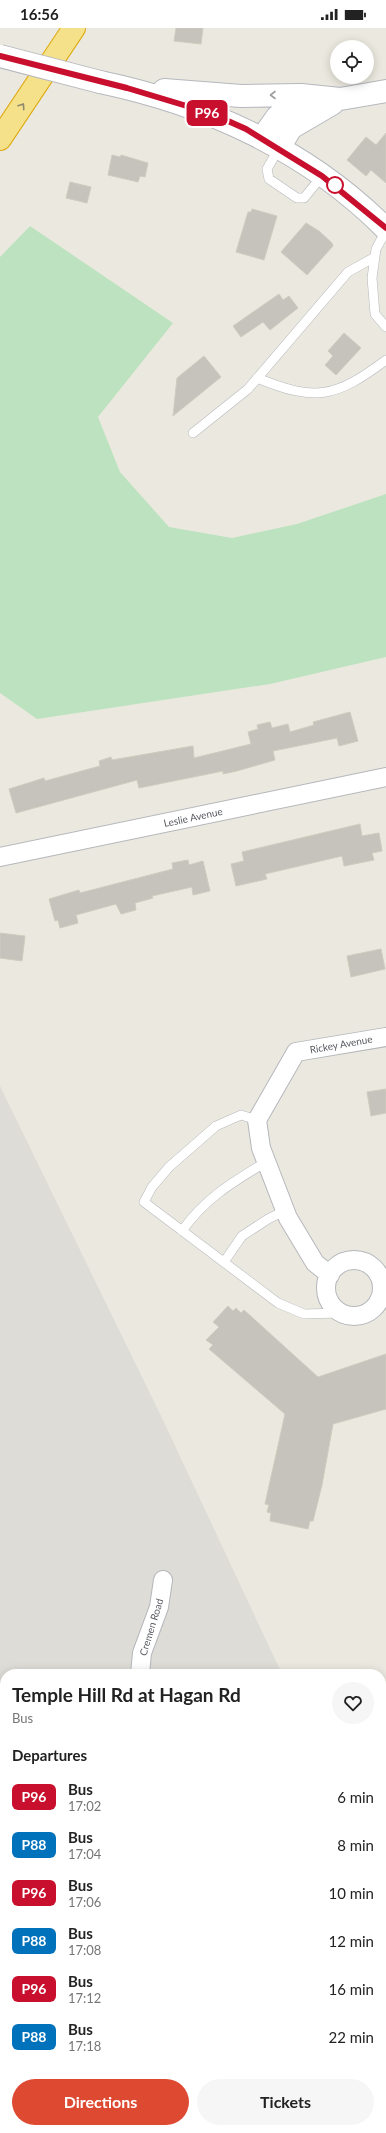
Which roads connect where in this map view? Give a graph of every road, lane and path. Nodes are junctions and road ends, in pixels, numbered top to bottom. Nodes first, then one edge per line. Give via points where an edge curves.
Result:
1 (74, 28) edge
2 (0, 56) edge
3 (127, 88) junction
4 (386, 91) edge
5 (340, 99) junction
6 (0, 139) edge
7 (270, 143) junction
8 (322, 176) junction
9 (386, 230) edge
10 (375, 257) junction
11 (386, 327) edge
12 (386, 360) edge
13 (257, 378) junction
14 (193, 434) dead end
15 (386, 777) edge
16 (0, 858) edge
17 (386, 1036) edge
18 (257, 1120) junction
19 (266, 1162) junction
20 (286, 1210) junction
21 (182, 1231) junction
22 (224, 1262) junction
23 (330, 1275) junction
24 (340, 1313) junction
25 (163, 1580) dead end
26 (140, 1669) edge

6 -> 1 highway
2 - 3 main road, bridge
5 -> 3 main road via 301,95 241,96
3 - 7 main road via 210,113
4 - 5 main road
5 - 7 main road via 305,102 288,108 277,117
7 - 8 main road
7 - 8 lane via 267,169 269,179 297,198 304,198
8 - 9 main road
9 - 10 lane via 376,249
10 - 11 lane via 372,278 375,314
10 - 13 lane via 348,272
12 - 13 lane via 348,386 322,394 288,390
13 - 14 lane
15 - 16 street, Leslie Avenue
17 - 18 street, Rickey Avenue via 296,1052
18 - 19 street
18 - 21 lane via 241,1115 216,1126 169,1167 152,1187 144,1202
19 - 20 street
19 - 21 lane via 218,1192 192,1216
20 - 22 lane via 242,1236
20 - 23 street via 315,1263
21 - 22 lane
22 - 24 lane via 285,1306 304,1314
23 - 24 street via 326,1285 327,1296 332,1306
23 - 24 street via 342,1264 357,1260 368,1264 376,1271 381,1281 382,1292 371,1310 362,1315
25 - 26 street, Cremen Road via 159,1607 142,1653

